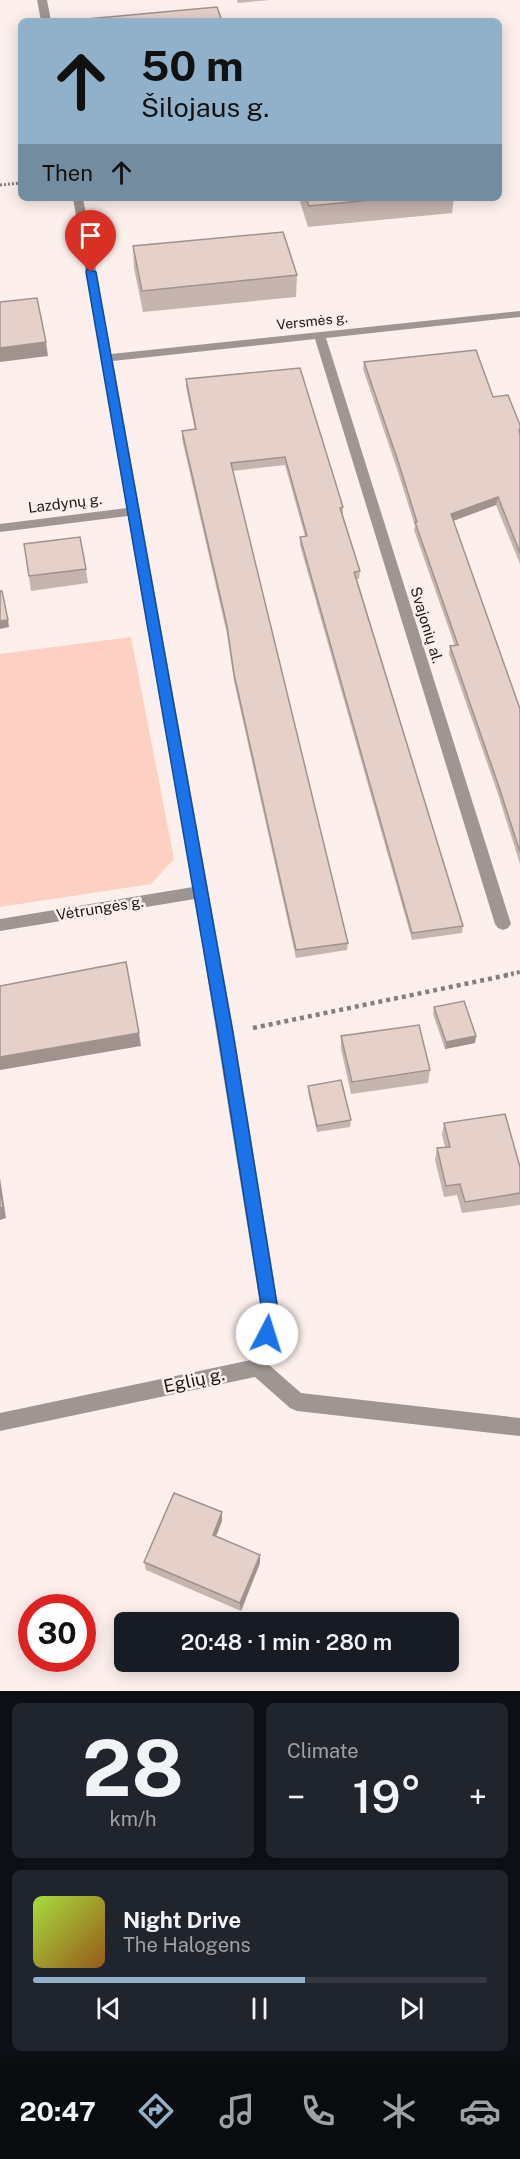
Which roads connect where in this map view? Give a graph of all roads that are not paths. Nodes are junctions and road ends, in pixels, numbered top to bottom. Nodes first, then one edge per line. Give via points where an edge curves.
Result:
1 (42, 0) edge
2 (45, 18) edge
3 (79, 201) edge
4 (520, 314) edge
5 (320, 336) junction
6 (106, 358) junction
7 (134, 511) junction
8 (0, 528) edge
9 (201, 892) junction
10 (503, 924) dead end
11 (0, 925) edge
12 (258, 1367) junction
13 (0, 1422) edge
14 (520, 1427) edge

1 - 2 street
3 - 6 street
4 - 5 street, Versmės g.
5 - 6 street, Versmės g.
5 - 10 street, Svajonių al.
6 - 7 street
7 - 8 street, Lazdynų g.
7 - 9 street
9 - 11 street, Vėtrungės g.
9 - 12 street via 271,1317
12 - 13 street, Eglių g.
12 - 14 street via 297,1402

